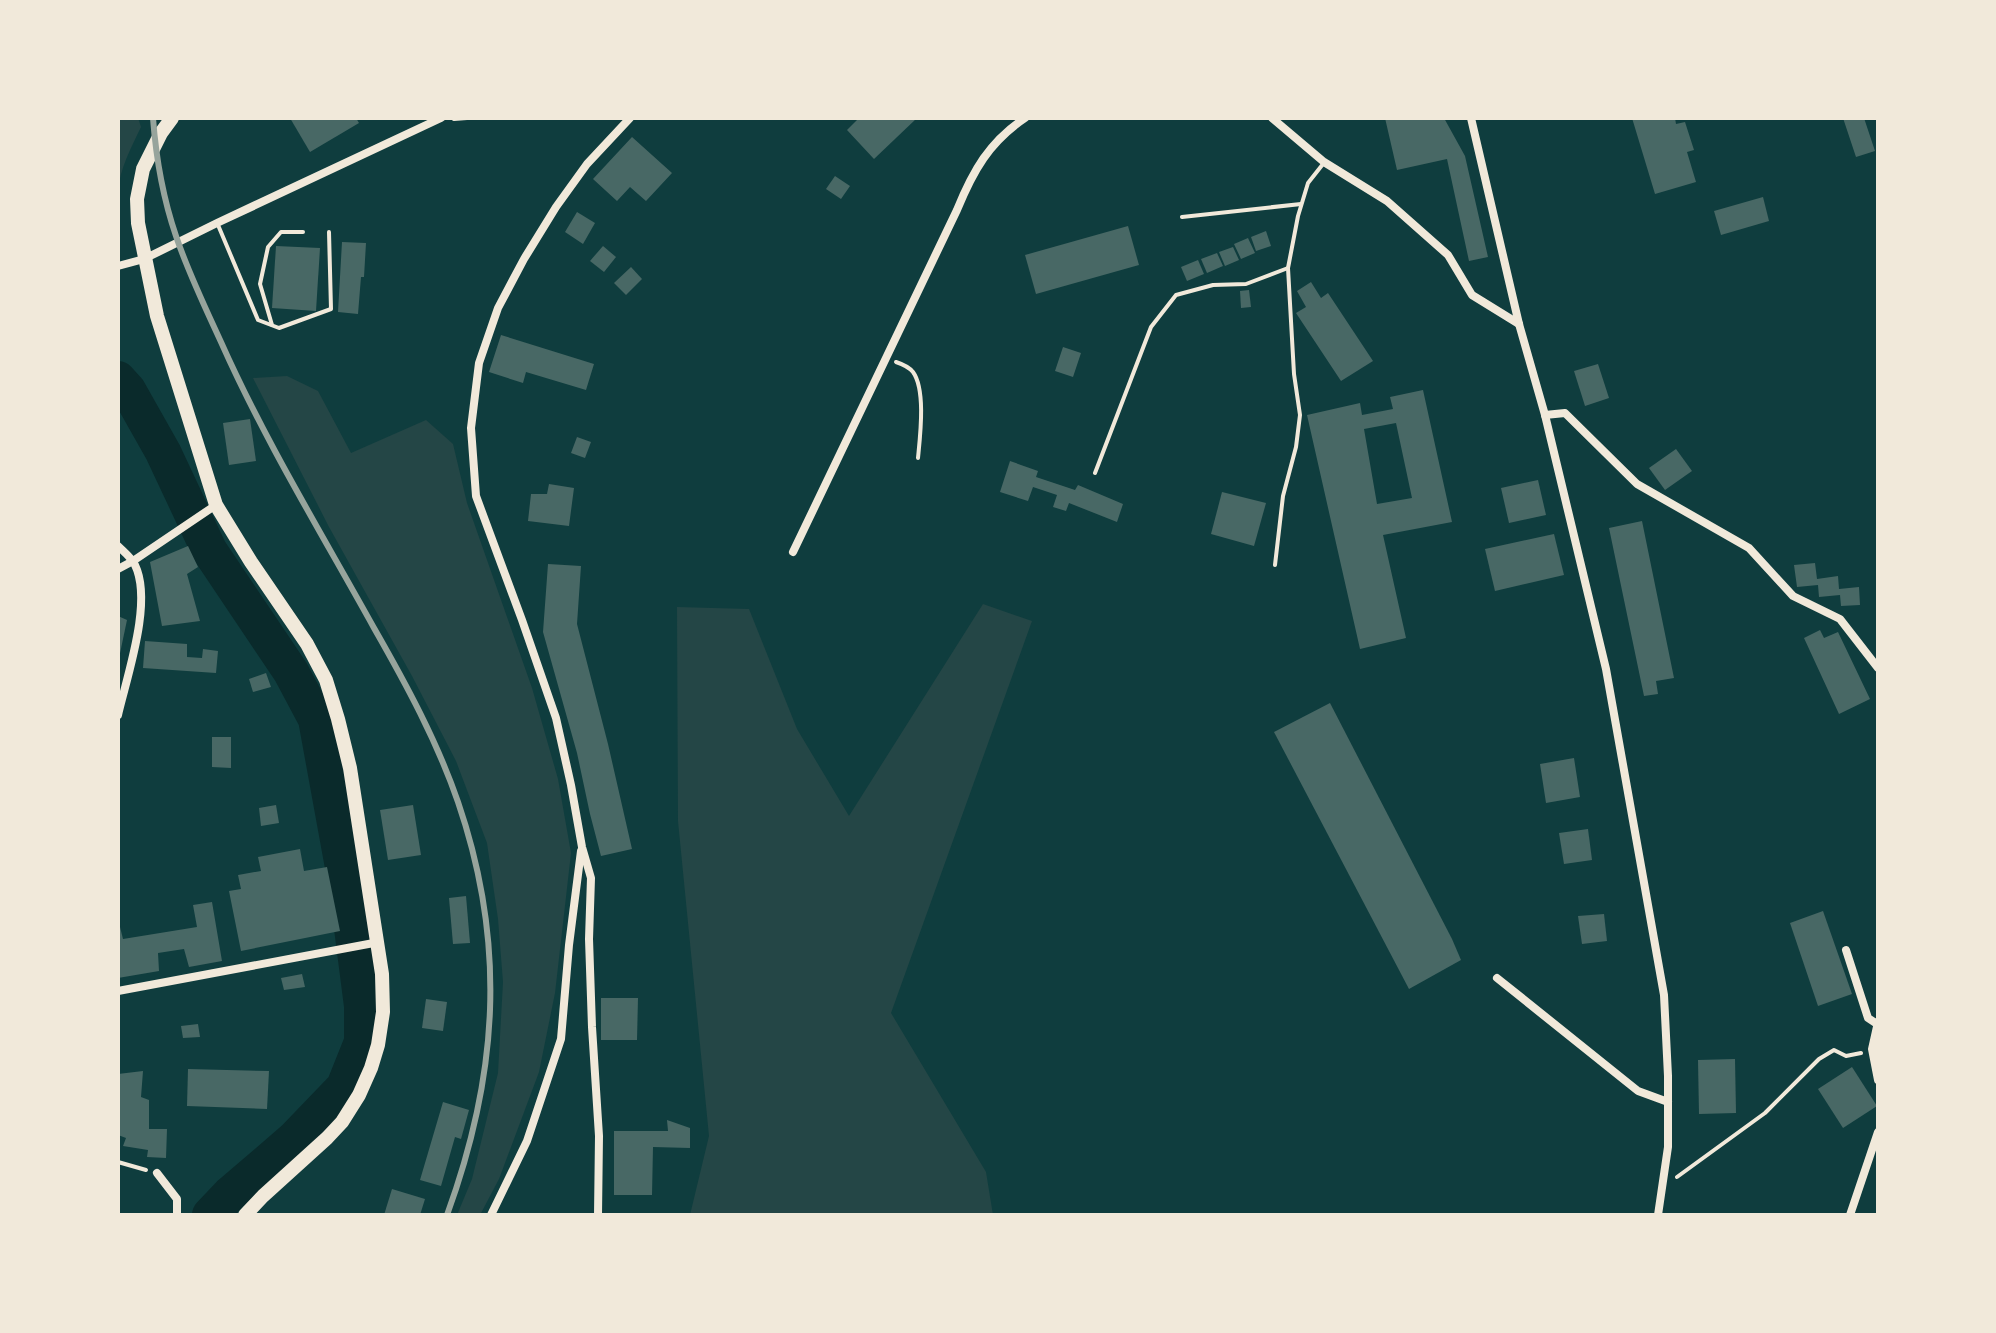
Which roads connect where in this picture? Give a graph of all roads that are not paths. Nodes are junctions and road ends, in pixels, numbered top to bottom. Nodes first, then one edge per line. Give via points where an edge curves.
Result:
1 (172, 118) edge
2 (441, 118) edge
3 (630, 118) edge
4 (1025, 118) edge
5 (1272, 118) edge
6 (1471, 118) edge
7 (1324, 162) junction
8 (1301, 204) junction
9 (1182, 217) dead end
10 (217, 223) junction
11 (303, 232) dead end
12 (329, 232) dead end
13 (144, 259) junction
14 (118, 266) edge
15 (1288, 268) junction
16 (1519, 324) junction
17 (272, 325) junction
18 (1545, 415) junction
19 (1095, 473) dead end
20 (210, 508) junction
21 (118, 546) edge
22 (793, 552) dead end
23 (133, 561) junction
24 (1275, 565) dead end
25 (118, 569) edge
26 (1878, 668) edge
27 (118, 715) edge
28 (582, 847) junction
29 (371, 944) junction
30 (1846, 950) dead end
31 (1497, 978) dead end
32 (118, 991) edge
33 (1878, 1023) edge
34 (1878, 1080) edge
35 (1668, 1102) junction
36 (1878, 1132) edge
37 (157, 1173) road end
38 (177, 1215) edge
39 (245, 1215) edge
40 (491, 1215) edge
41 (598, 1215) edge
42 (1658, 1215) edge
43 (1850, 1215) edge

1 - 13 main road via 143,169 137,199
2 - 10 street
3 - 28 street via 556,207 498,308 479,363 471,428 476,496 556,718
4 - 22 street via 986,153 969,180
5 - 7 street
6 - 16 street
7 - 8 lane
7 - 16 street via 1387,201 1448,255 1472,295
8 - 9 lane
8 - 15 lane
10 - 13 street
10 - 17 lane via 258,320
11 - 17 lane via 281,232 268,247 260,284
12 - 17 lane via 331,309 279,328
13 - 14 street
13 - 20 main road
15 - 19 lane via 1246,284 1213,285 1176,295 1151,327
15 - 24 lane via 1300,415
16 - 18 street
18 - 26 street via 1565,413 1637,484 1749,548 1793,596 1840,619
18 - 35 street via 1606,669 1664,995
20 - 23 street
20 - 29 main road via 307,644 326,680 350,768
21 - 23 street
23 - 25 street
23 - 27 street via 141,618
28 - 40 street via 561,1039 527,1141
28 - 41 street via 591,878
29 - 32 street
29 - 39 main road via 382,974 383,1012 378,1045 359,1095 327,1138
30 - 33 street via 1868,1018
31 - 35 street via 1638,1091
33 - 34 street via 1872,1049
35 - 42 street
36 - 43 street
37 - 38 street via 177,1199

